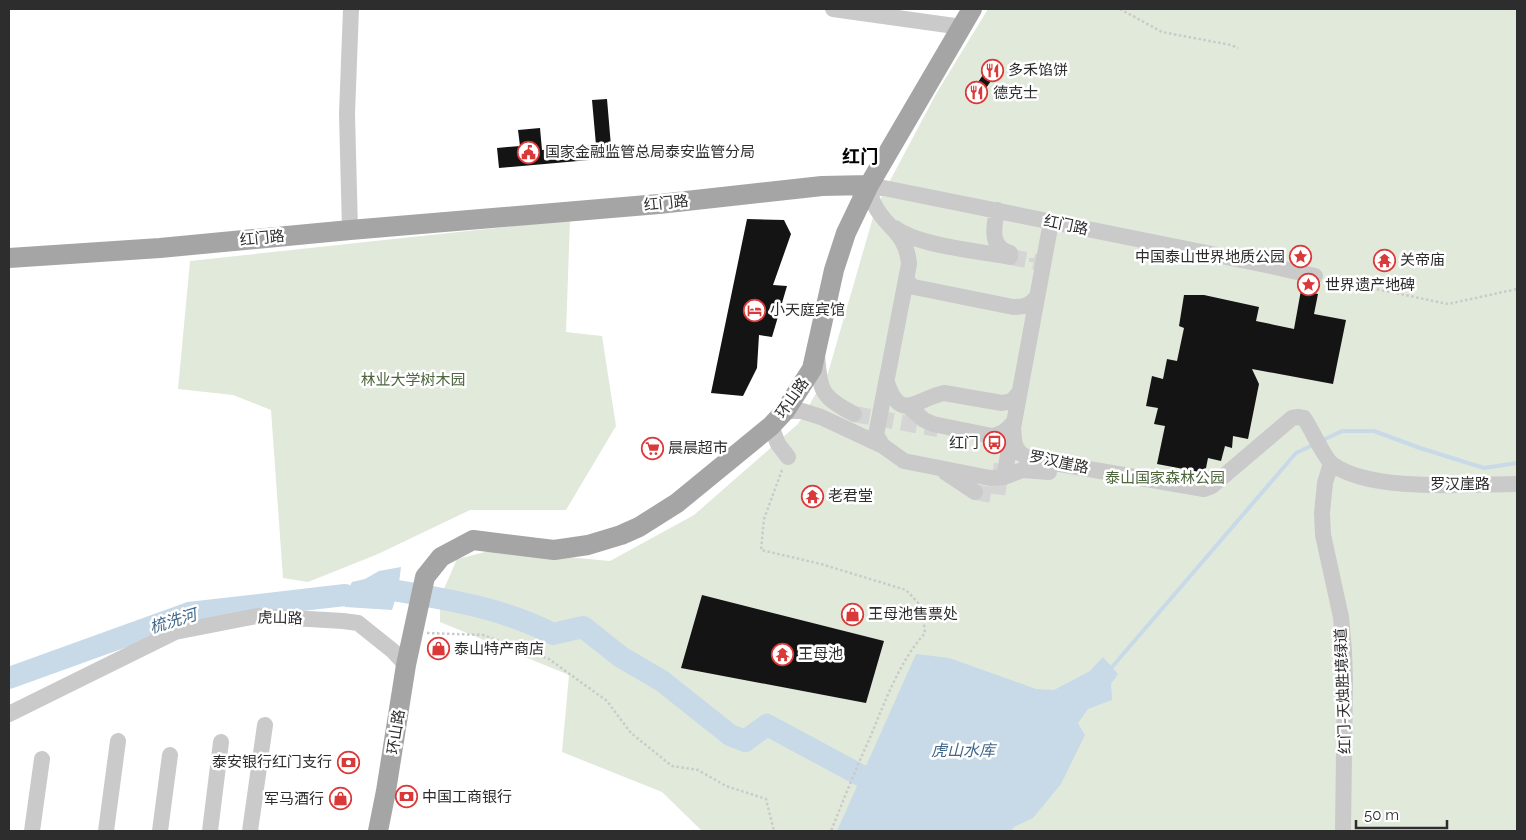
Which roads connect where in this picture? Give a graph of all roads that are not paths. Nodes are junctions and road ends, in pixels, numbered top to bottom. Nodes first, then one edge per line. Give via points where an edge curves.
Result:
1 (351, 9) edge
2 (833, 9) edge
3 (972, 9) edge
4 (962, 27) junction
5 (869, 185) junction
6 (997, 210) junction
7 (1051, 222) junction
8 (890, 223) junction
9 (350, 230) junction
10 (9, 258) edge
11 (1315, 276) road end
12 (907, 279) junction
13 (1036, 298) junction
14 (816, 350) junction
15 (887, 383) junction
16 (1018, 394) junction
17 (908, 406) junction
18 (785, 411) junction
19 (854, 414) tunnel mouth
20 (1013, 423) junction
21 (1309, 424) junction
22 (771, 426) junction
23 (883, 446) junction
24 (788, 457) road end
25 (1331, 463) junction
26 (936, 468) junction
27 (1004, 477) junction
28 (1517, 484) edge
29 (975, 492) tunnel mouth
30 (406, 665) junction
31 (9, 714) edge
32 (265, 725) dead end
33 (118, 741) dead end
34 (221, 742) dead end
35 (170, 755) dead end
36 (42, 759) dead end
37 (32, 831) edge
38 (106, 831) edge
39 (160, 831) edge
40 (210, 831) edge
41 (250, 831) edge
42 (378, 831) edge
43 (1343, 831) edge

1 - 9 street via 347,114
2 - 4 street
3 - 4 main road, 环山路
4 - 5 main road, 环山路
5 - 6 street, 红门路
5 - 8 street via 873,203
5 - 9 main road, 红门路 via 822,186 659,204
5 - 14 main road, 环山路 via 846,233 834,270
6 - 7 street, 红门路
6 - 8 street via 994,236 1000,249 1010,255 913,238
7 - 11 street, 红门路
7 - 13 street
8 - 12 street via 908,254
9 - 10 main road, 红门路
12 - 13 street via 910,285 1013,307 1030,305
12 - 15 street
13 - 16 street
14 - 18 main road, 环山路 via 812,369
14 - 19 street via 821,388 829,398
15 - 17 street via 892,397
15 - 23 street via 876,435
16 - 17 street via 1012,401 1002,403 934,395
16 - 20 street
17 - 20 street via 933,424 992,436 1006,431
18 - 22 main road, 环山路
18 - 23 street, 罗汉崖路 via 802,411 821,417
20 - 21 street, 罗汉崖路 via 1014,445 1023,456 1031,459 1204,489 1212,486 1292,418 1304,418
20 - 27 street
21 - 25 street
21 - 27 street, 罗汉崖路 via 1286,434 1211,497 1037,470 1022,470
22 - 24 street via 778,444
22 - 30 main road, 环山路 via 677,503 639,527 588,545 554,550 473,540 441,557 425,577
23 - 26 street, 罗汉崖路 via 904,461
25 - 28 street, 罗汉崖路 via 1358,477 1408,484
25 - 43 street, 红门-天烛胜境绿道 via 1322,513 1323,534 1341,617 1346,679
26 - 27 street, 罗汉崖路 via 990,478
26 - 29 street
30 - 31 street, 虎山路 via 358,623 257,616 175,632
30 - 42 main road, 环山路
32 - 41 street
33 - 38 street
34 - 40 street
35 - 39 street
36 - 37 street

